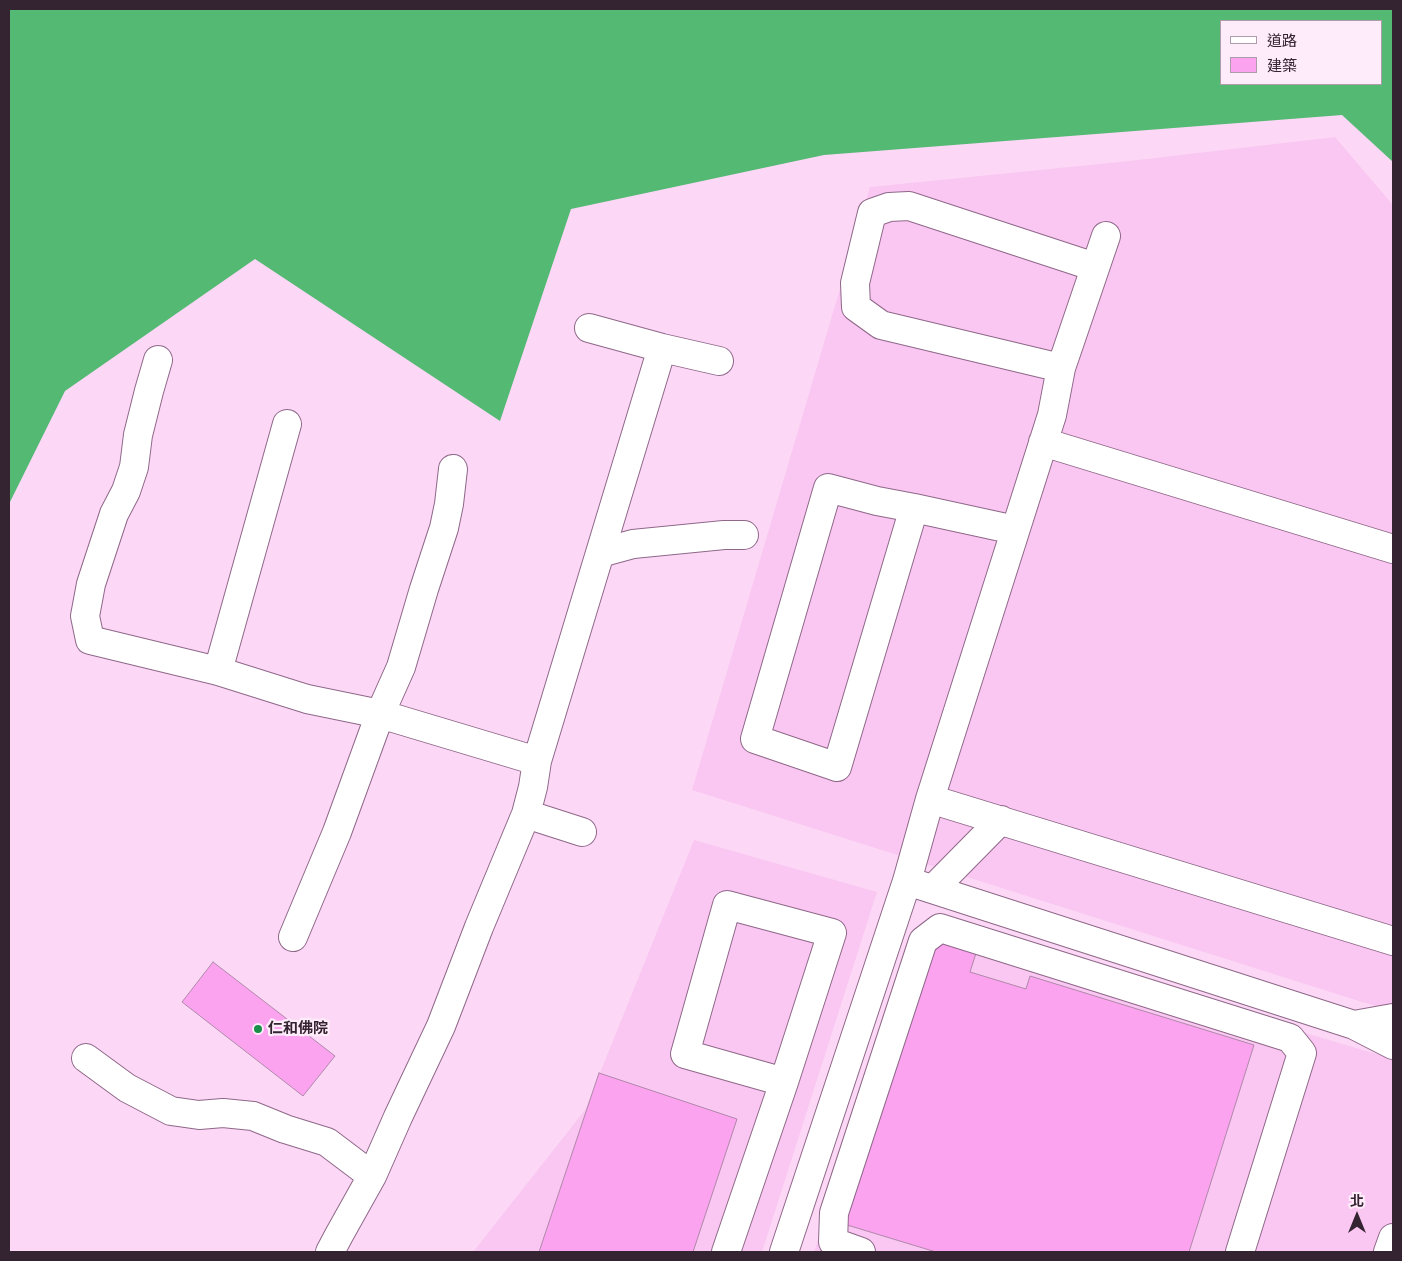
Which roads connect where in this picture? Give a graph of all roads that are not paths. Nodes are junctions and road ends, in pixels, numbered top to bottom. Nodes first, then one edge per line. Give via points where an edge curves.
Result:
1 (1106, 236) dead end
2 (1095, 268) junction
3 (589, 328) dead end
4 (662, 348) junction
5 (158, 360) dead end
6 (719, 361) dead end
7 (1061, 368) junction
8 (287, 424) dead end
9 (1043, 442) junction
10 (453, 469) dead end
11 (914, 508) junction
12 (1016, 530) junction
13 (744, 535) dead end
14 (1393, 549) edge
15 (600, 553) junction
16 (218, 671) junction
17 (380, 714) junction
18 (537, 761) junction
19 (930, 799) junction
20 (526, 814) junction
21 (1002, 820) junction
22 (582, 832) dead end
23 (907, 881) junction
24 (933, 889) junction
25 (293, 937) dead end
26 (1393, 942) edge
27 (1393, 1018) edge
28 (1354, 1024) junction
29 (1393, 1046) edge
30 (86, 1058) dead end
31 (784, 1082) junction
32 (372, 1176) junction
33 (1393, 1238) edge
34 (330, 1252) edge
35 (726, 1252) edge
36 (784, 1252) edge
37 (860, 1252) edge
38 (1240, 1252) edge
39 (1388, 1252) edge

1 - 2 lane
2 - 7 lane
2 - 7 lane via 909,206 889,207 872,213 855,283 856,307 881,325
3 - 4 lane
4 - 6 lane
4 - 15 lane
5 - 16 lane via 138,435 134,466 91,584 86,624 90,640
7 - 9 lane
8 - 16 lane
9 - 12 lane
9 - 14 lane
10 - 17 lane via 444,528 402,667
11 - 11 lane via 828,488 755,739 837,768
11 - 12 lane
12 - 19 lane
13 - 15 lane via 633,544
15 - 18 lane
16 - 17 lane via 307,699
17 - 18 lane
17 - 25 lane via 337,832
18 - 20 lane
19 - 21 lane
19 - 23 lane
20 - 22 lane
20 - 32 lane via 441,1026
21 - 24 lane
21 - 26 lane
23 - 24 lane
23 - 36 lane
24 - 28 lane
27 - 28 lane
28 - 29 lane
30 - 32 lane via 127,1088 170,1111 253,1116 327,1142
31 - 31 lane via 685,1054 727,905 832,933
31 - 35 lane
32 - 34 lane
33 - 39 lane
37 - 38 lane via 833,1242 834,1213 922,940 940,928 1290,1038 1302,1053

